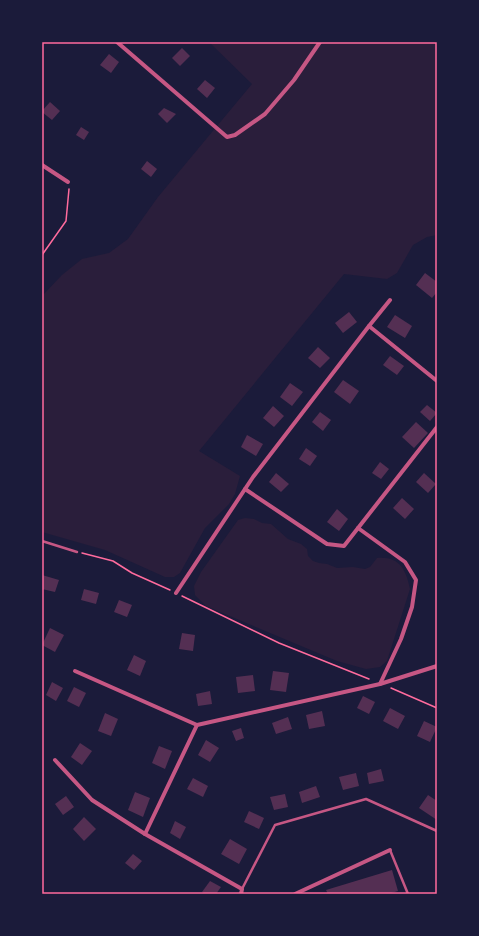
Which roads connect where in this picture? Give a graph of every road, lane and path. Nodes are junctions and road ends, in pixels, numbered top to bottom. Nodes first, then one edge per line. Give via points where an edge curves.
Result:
1 (117, 42) edge
2 (320, 42) edge
3 (42, 165) edge
4 (68, 182) joint
5 (42, 255) edge
6 (390, 300) dead end
7 (369, 326) junction
8 (437, 381) edge
9 (437, 427) edge
10 (245, 489) junction
11 (358, 528) junction
12 (42, 541) edge
13 (77, 552) joint
14 (176, 593) junction
15 (437, 666) edge
16 (75, 671) dead end
17 (380, 684) junction
18 (437, 708) edge
19 (197, 725) junction
20 (55, 760) dead end
21 (437, 831) edge
22 (145, 834) junction
23 (390, 850) joint
24 (242, 888) junction
25 (241, 894) edge
26 (295, 894) edge
27 (408, 894) edge

1 - 2 street via 227,137 235,135 265,114 294,80
3 - 4 street
4 - 5 path via 66,221
6 - 7 street
7 - 8 street
7 - 10 street
9 - 11 street
10 - 11 street via 327,544 344,546
10 - 14 street
11 - 17 street via 405,562 416,580 412,607 401,640
12 - 13 lane
13 - 14 path via 113,561 132,573
14 - 17 path via 279,643
15 - 17 street
16 - 19 street
17 - 18 path
17 - 19 street
19 - 22 street
20 - 22 street via 92,800
21 - 24 lane via 366,799 275,825
22 - 24 street
23 - 26 street
23 - 27 lane
24 - 25 street

